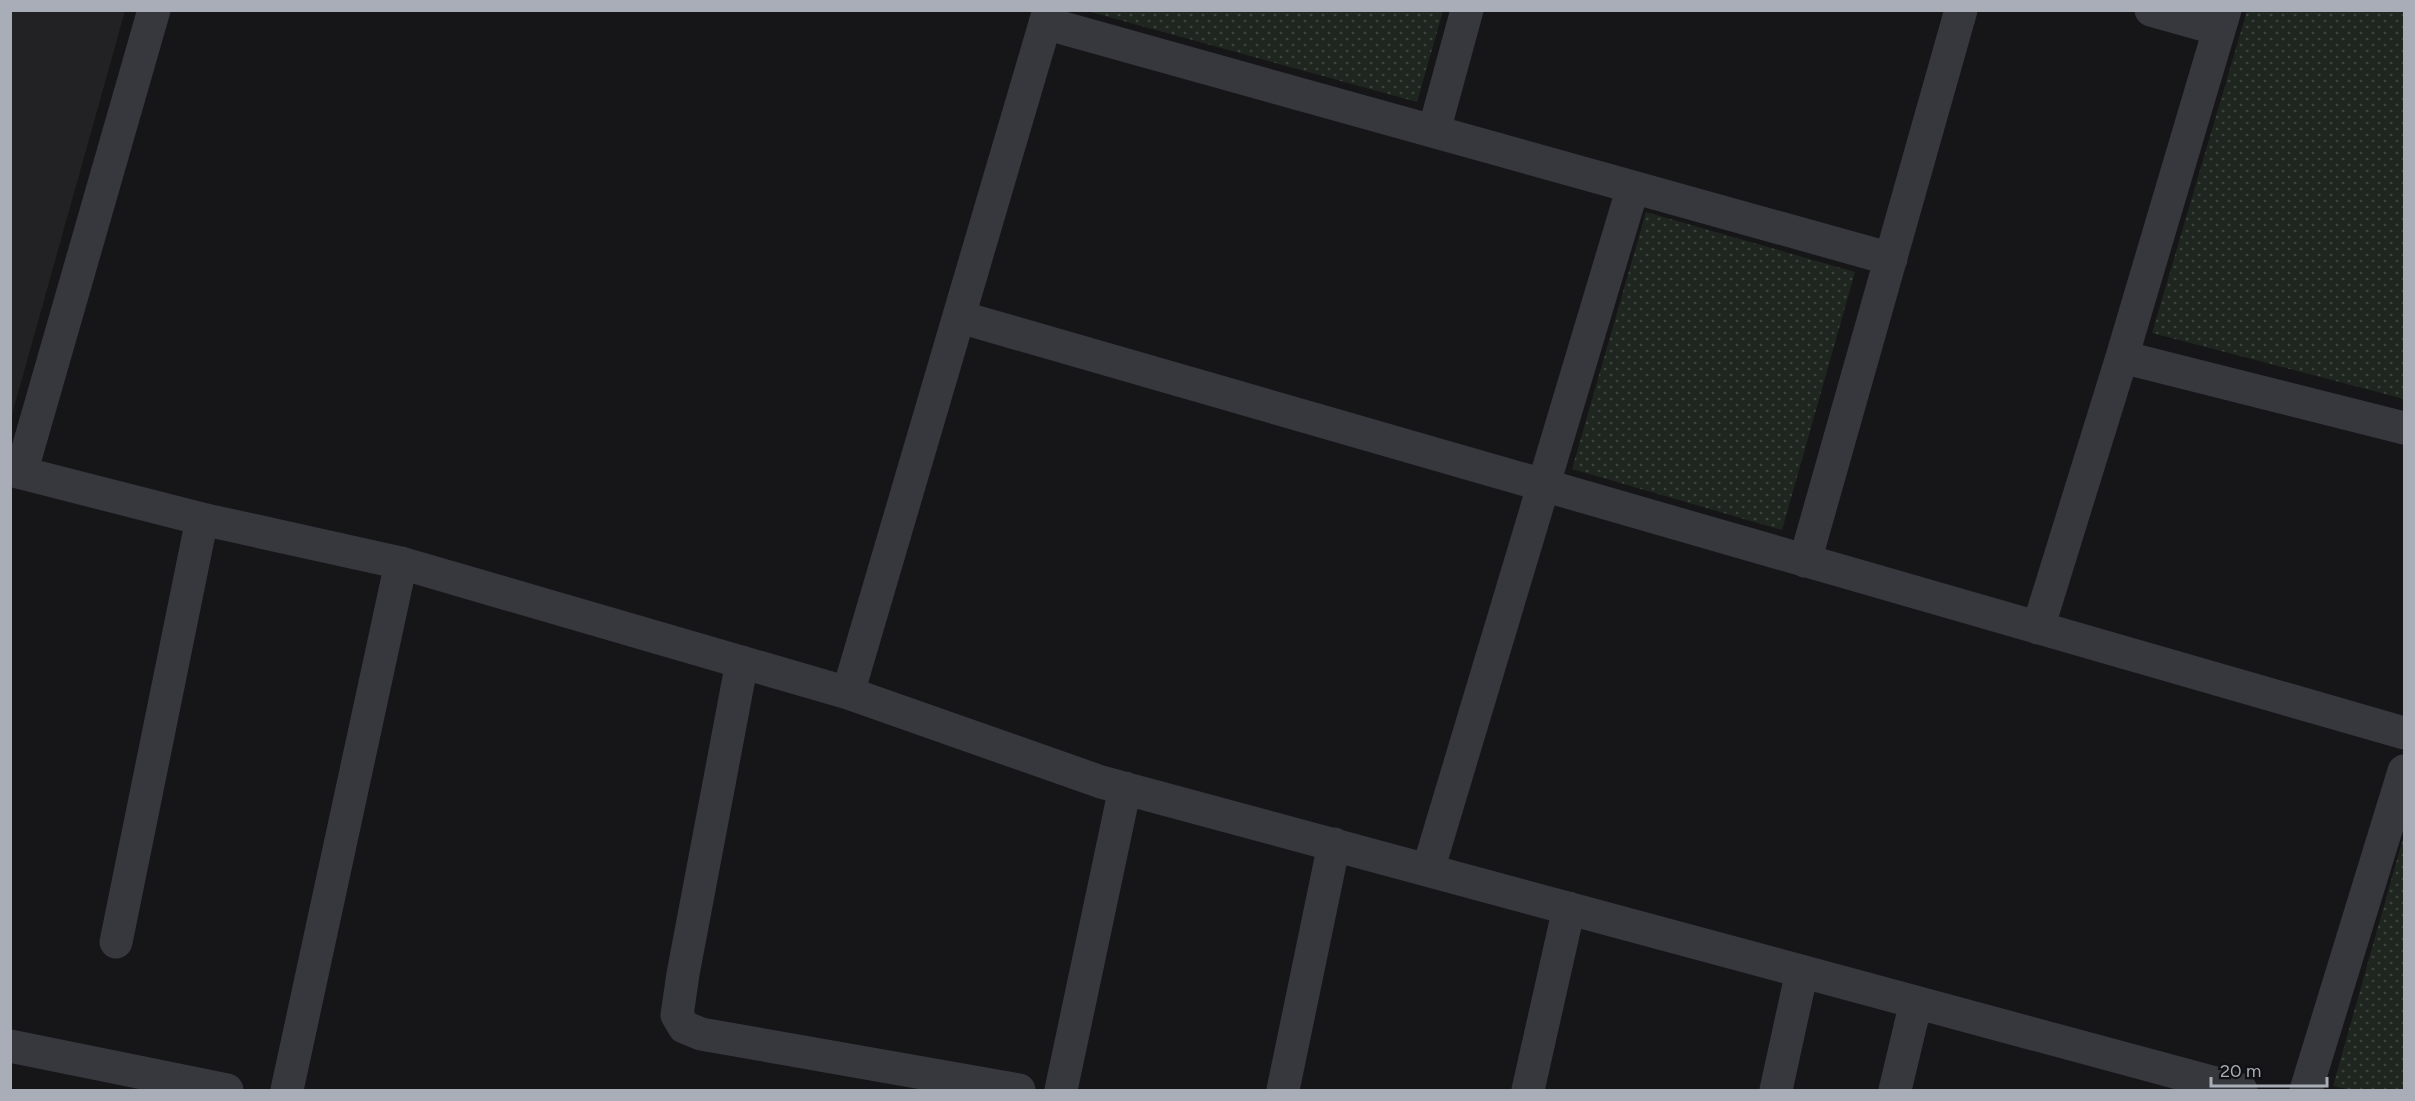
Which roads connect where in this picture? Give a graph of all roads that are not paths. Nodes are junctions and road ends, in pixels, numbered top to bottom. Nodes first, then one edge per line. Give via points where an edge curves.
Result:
1 (154, 10) edge
2 (1467, 10) edge
3 (1961, 10) edge
4 (2151, 10) edge
5 (1047, 17) edge
6 (2222, 20) edge
7 (1434, 131) junction
8 (1632, 187) junction
9 (1891, 259) junction
10 (960, 317) junction
11 (2122, 357) junction
12 (2404, 428) edge
13 (16, 472) edge
14 (1543, 485) junction
15 (202, 519) junction
16 (1804, 561) junction
17 (400, 563) junction
18 (2038, 628) junction
19 (741, 662) junction
20 (848, 693) junction
21 (2404, 733) edge
22 (2404, 771) edge
23 (1125, 788) junction
24 (1334, 844) junction
25 (1428, 870) junction
26 (1569, 908) junction
27 (116, 942) dead end
28 (1802, 970) junction
29 (1916, 1002) junction
30 (10, 1046) edge
31 (226, 1090) edge
32 (286, 1090) edge
33 (1019, 1090) edge
34 (1061, 1090) edge
35 (1283, 1090) edge
36 (1528, 1090) edge
37 (1776, 1090) edge
38 (1895, 1090) edge
39 (2241, 1090) edge
40 (2306, 1090) edge

1 - 13 street
2 - 7 street
3 - 9 street
4 - 6 street
5 - 7 street
5 - 10 street
6 - 11 street
7 - 8 street
8 - 9 street
8 - 14 street
9 - 16 street
10 - 14 street
10 - 20 street
11 - 12 street
11 - 18 street
13 - 15 street
14 - 16 street
14 - 25 street
15 - 17 street
15 - 27 street
16 - 18 street
17 - 19 street
17 - 32 street
18 - 21 street
19 - 20 street
19 - 33 street via 683,974 678,1015 684,1027 701,1034
20 - 23 street
22 - 40 street
23 - 24 street
23 - 34 street
24 - 25 street
24 - 35 street
25 - 26 street
26 - 28 street
26 - 36 street
28 - 29 street
28 - 37 street
29 - 38 street
29 - 39 street
30 - 31 street

